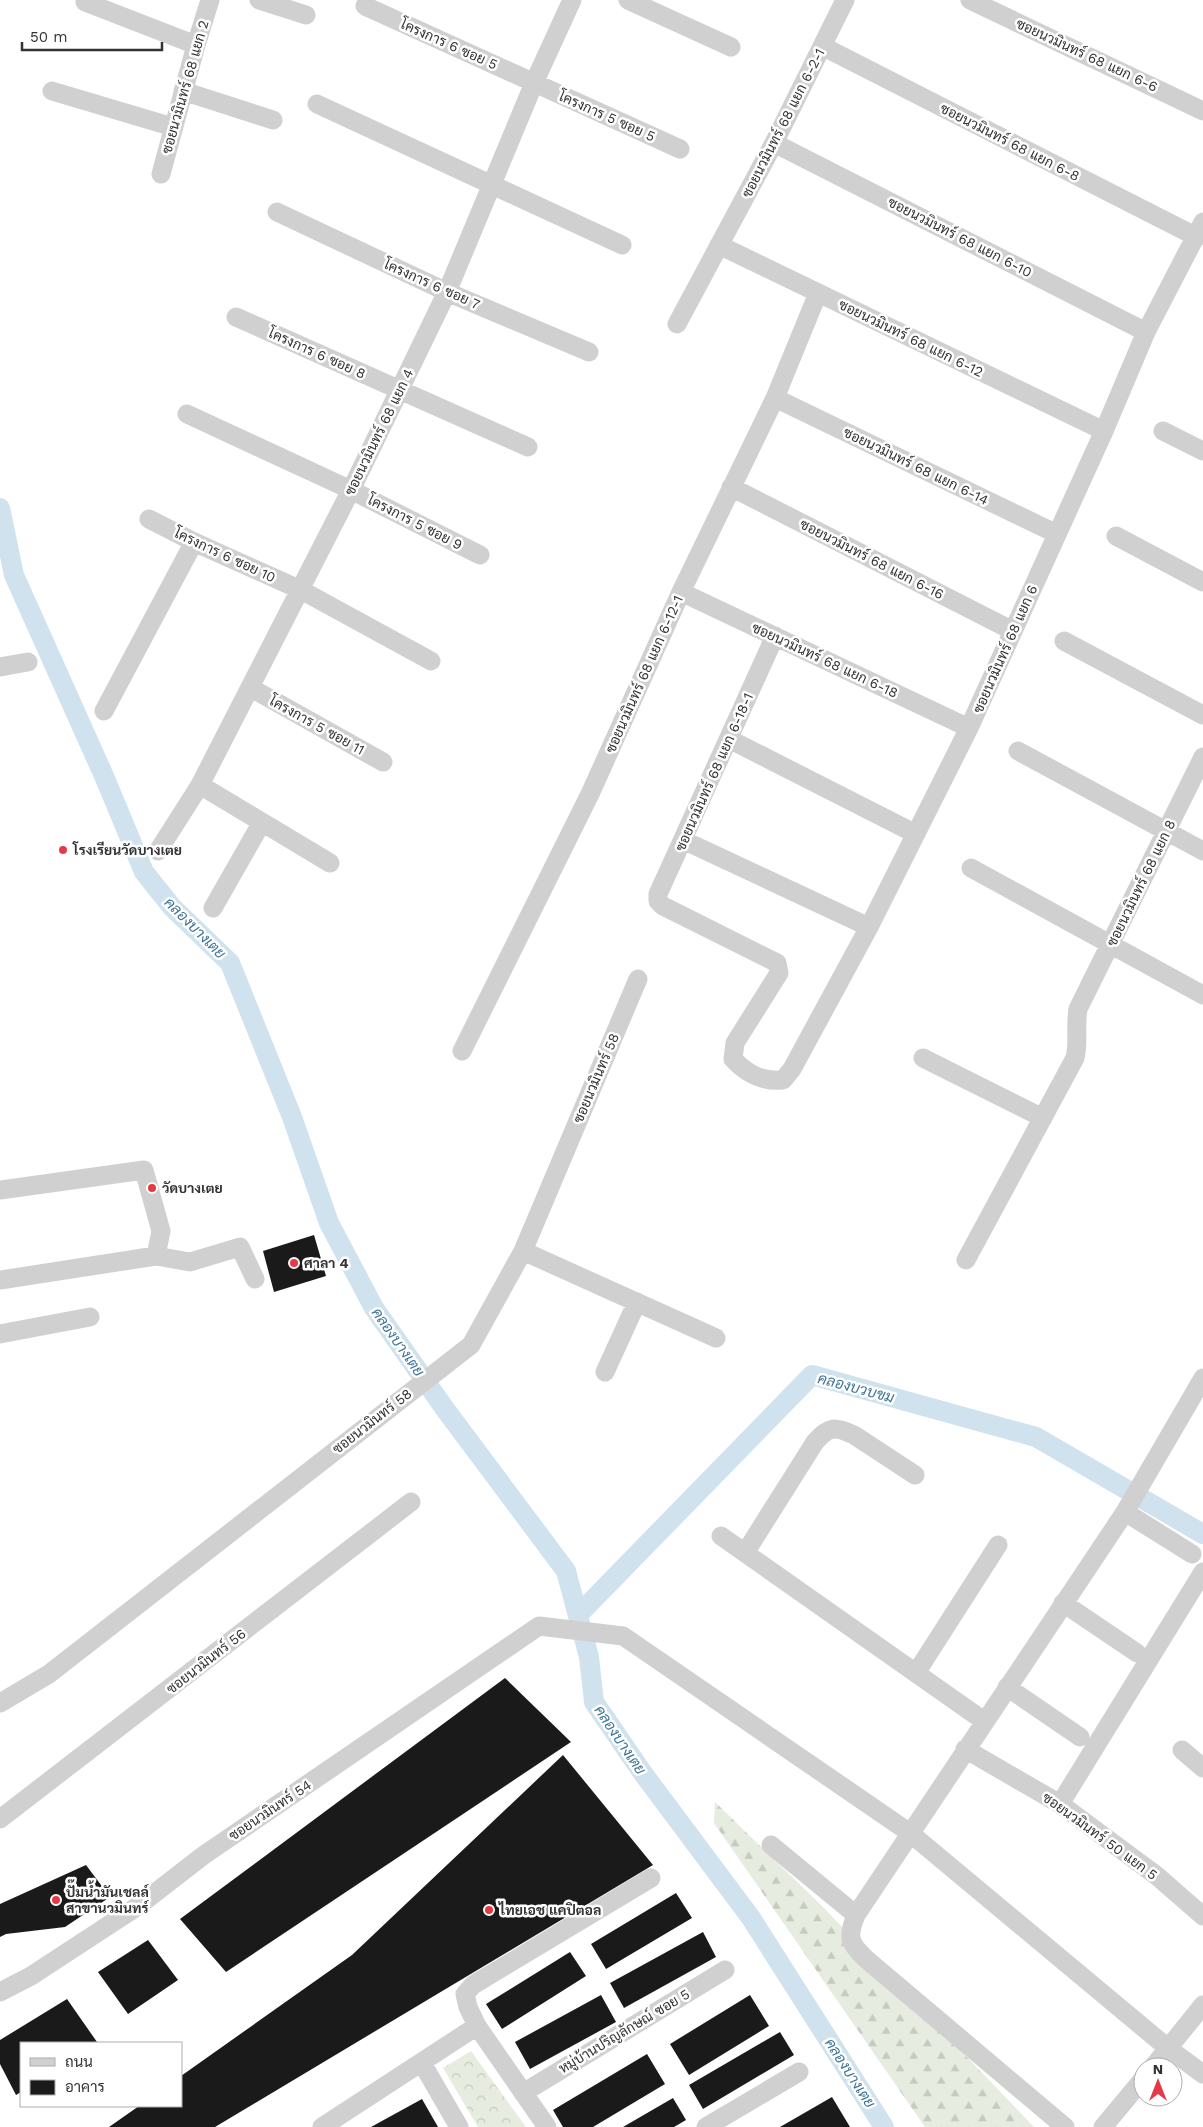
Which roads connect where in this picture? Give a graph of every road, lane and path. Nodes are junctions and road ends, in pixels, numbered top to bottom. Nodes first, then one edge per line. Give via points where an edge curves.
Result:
1 (210, 0) edge
2 (259, 0) edge
3 (572, 0) edge
4 (628, 0) edge
5 (845, 0) edge
6 (970, 0) edge
7 (85, 2) dead end
8 (364, 6) dead end
9 (306, 15) dead end
10 (196, 46) junction
11 (822, 46) junction
12 (731, 47) dead end
13 (534, 83) junction
14 (52, 91) dead end
15 (183, 91) junction
16 (317, 104) dead end
17 (1203, 111) edge
18 (273, 120) dead end
19 (173, 127) junction
20 (774, 143) junction
21 (680, 149) dead end
22 (161, 174) dead end
23 (491, 184) junction
24 (277, 212) dead end
25 (1200, 230) edge
26 (622, 245) dead end
27 (720, 245) junction
28 (447, 292) junction
29 (818, 293) junction
30 (236, 317) dead end
31 (676, 324) dead end
32 (1146, 332) junction
33 (589, 352) dead end
34 (398, 390) junction
35 (775, 398) junction
36 (187, 414) dead end
37 (1104, 431) junction
38 (1163, 431) dead end
39 (528, 447) dead end
40 (1203, 451) edge
41 (731, 486) junction
42 (351, 490) junction
43 (149, 519) dead end
44 (1058, 534) junction
45 (1116, 536) dead end
46 (194, 542) junction
47 (480, 554) dead end
48 (1203, 582) edge
49 (301, 590) junction
50 (681, 592) junction
51 (1013, 631) junction
52 (775, 636) junction
53 (1064, 641) dead end
54 (431, 660) dead end
55 (28, 662) dead end
56 (0, 667) edge
57 (251, 688) junction
58 (104, 711) dead end
59 (1203, 715) edge
60 (969, 728) junction
61 (728, 739) junction
62 (1018, 751) dead end
63 (1203, 757) edge
64 (383, 762) dead end
65 (200, 785) junction
66 (262, 822) junction
67 (1166, 832) junction
68 (916, 834) junction
69 (683, 840) junction
70 (158, 851) dead end
71 (1203, 851) edge
72 (330, 863) dead end
73 (971, 868) dead end
74 (213, 908) dead end
75 (869, 927) junction
76 (1111, 946) junction
77 (638, 979) dead end
78 (1203, 995) edge
79 (462, 1051) dead end
80 (923, 1058) dead end
81 (792, 1070) joint
82 (1043, 1118) junction
83 (0, 1190) edge
84 (523, 1251) junction
85 (156, 1256) junction
86 (966, 1260) dead end
87 (255, 1279) dead end
88 (0, 1280) edge
89 (637, 1302) junction
90 (90, 1317) dead end
91 (0, 1334) edge
92 (716, 1338) dead end
93 (605, 1372) dead end
94 (1203, 1378) edge
95 (915, 1475) dead end
96 (411, 1502) dead end
97 (1127, 1506) junction
98 (721, 1536) dead end
99 (998, 1546) dead end
100 (745, 1553) junction
101 (1192, 1554) dead end
102 (1203, 1572) edge
103 (1063, 1603) junction
104 (1138, 1653) dead end
105 (916, 1673) junction
106 (1007, 1687) junction
107 (0, 1703) edge
108 (984, 1721) junction
109 (1080, 1737) dead end
110 (965, 1749) junction
111 (1182, 1750) dead end
112 (1203, 1768) edge
113 (1060, 1804) junction
114 (0, 1819) edge
115 (910, 1833) junction
116 (771, 1845) dead end
117 (651, 1878) dead end
118 (856, 1915) junction
119 (1203, 1916) edge
120 (726, 1970) dead end
121 (0, 1992) edge
122 (1203, 2005) edge
123 (477, 2026) junction
124 (1169, 2049) junction
125 (1162, 2057) edge
126 (422, 2063) junction
127 (800, 2072) dead end
128 (1203, 2074) edge
129 (1133, 2091) edge
130 (523, 2092) junction
131 (322, 2127) edge
132 (459, 2127) edge
133 (547, 2127) edge
134 (706, 2127) edge
135 (1064, 2127) edge
136 (1103, 2127) edge

1 - 10 street, ซอยนวมินทร์ 68 แยก 2
2 - 9 street
3 - 13 street, ซอยนวมินทร์ 68 แยก 4
4 - 12 street
5 - 11 street, ซอยนวมินทร์ 68 แยก 6-2-1
6 - 17 street, ซอยนวมินทร์ 68 แยก 6-6
7 - 10 street
8 - 13 street, โครงการ 6 ซอย 5
10 - 15 street, ซอยนวมินทร์ 68 แยก 2
11 - 20 street, ซอยนวมินทร์ 68 แยก 6-2-1
11 - 25 street, ซอยนวมินทร์ 68 แยก 6-8
13 - 21 street, โครงการ 5 ซอย 5
13 - 23 street, ซอยนวมินทร์ 68 แยก 4
14 - 19 street
15 - 18 street
15 - 19 street, ซอยนวมินทร์ 68 แยก 2
16 - 23 street
19 - 22 street, ซอยนวมินทร์ 68 แยก 2
20 - 27 street, ซอยนวมินทร์ 68 แยก 6-2-1
20 - 32 street, ซอยนวมินทร์ 68 แยก 6-10
23 - 26 street
23 - 28 street, ซอยนวมินทร์ 68 แยก 4
24 - 28 street, โครงการ 6 ซอย 7
25 - 32 street, ซอยนวมินทร์ 68 แยก 6
27 - 29 street, ซอยนวมินทร์ 68 แยก 6-12
27 - 31 street, ซอยนวมินทร์ 68 แยก 6-2-1
28 - 33 street, โครงการ 6 ซอย 7
28 - 34 street, ซอยนวมินทร์ 68 แยก 4
29 - 35 street, ซอยนวมินทร์ 68 แยก 6-12-1
29 - 37 street, ซอยนวมินทร์ 68 แยก 6-12
30 - 34 street, โครงการ 6 ซอย 8
32 - 37 street, ซอยนวมินทร์ 68 แยก 6
34 - 39 street, โครงการ 6 ซอย 8
34 - 42 street, ซอยนวมินทร์ 68 แยก 4
35 - 41 street, ซอยนวมินทร์ 68 แยก 6-12-1
35 - 44 street, ซอยนวมินทร์ 68 แยก 6-14
36 - 42 street, โครงการ 5 ซอย 9
37 - 44 street, ซอยนวมินทร์ 68 แยก 6
38 - 40 street
41 - 50 street, ซอยนวมินทร์ 68 แยก 6-12-1
41 - 51 street, ซอยนวมินทร์ 68 แยก 6-16
42 - 47 street, โครงการ 5 ซอย 9
42 - 49 street, ซอยนวมินทร์ 68 แยก 4
43 - 46 street, โครงการ 6 ซอย 10
44 - 51 street, ซอยนวมินทร์ 68 แยก 6
45 - 48 street
46 - 49 street, โครงการ 6 ซอย 10
46 - 58 street
49 - 54 street, โครงการ 6 ซอย 10
49 - 57 street, ซอยนวมินทร์ 68 แยก 4
50 - 52 street, ซอยนวมินทร์ 68 แยก 6-18
50 - 79 street, ซอยนวมินทร์ 68 แยก 6-12-1 via 590,794
51 - 60 street, ซอยนวมินทร์ 68 แยก 6
52 - 60 street, ซอยนวมินทร์ 68 แยก 6-18
52 - 61 street, ซอยนวมินทร์ 68 แยก 6-18-1
53 - 59 street
55 - 56 street
57 - 64 street, โครงการ 5 ซอย 11
57 - 65 street, ซอยนวมินทร์ 68 แยก 4
60 - 68 street, ซอยนวมินทร์ 68 แยก 6
61 - 68 street
61 - 69 street, ซอยนวมินทร์ 68 แยก 6-18-1
62 - 67 street
63 - 67 street, ซอยนวมินทร์ 68 แยก 8
65 - 66 street
65 - 70 street, ซอยนวมินทร์ 68 แยก 4
66 - 72 street
66 - 74 street
67 - 71 street
67 - 76 street, ซอยนวมินทร์ 68 แยก 8
68 - 75 street, ซอยนวมินทร์ 68 แยก 6
69 - 75 street
69 - 81 street, ซอยนวมินทร์ 68 แยก 6-18-1 via 658,894 658,901 778,963 779,973 734,1043 733,1059 744,1070 768,1081 783,1080
73 - 76 street
75 - 81 street, ซอยนวมินทร์ 68 แยก 6
76 - 78 street
76 - 82 street, ซอยนวมินทร์ 68 แยก 8 via 1078,1009 1075,1058
77 - 84 street, ซอยนวมินทร์ 58
80 - 82 street
82 - 86 street
83 - 85 street via 144,1170 161,1231
84 - 89 street
84 - 107 street, ซอยนวมินทร์ 58 via 471,1345 49,1674
85 - 87 street via 190,1262 240,1247
85 - 88 street
89 - 92 street
89 - 93 street
90 - 91 street
94 - 97 street
95 - 100 street via 854,1435 832,1428 815,1442
96 - 114 street, ซอยนวมินทร์ 56
97 - 101 street
97 - 103 street
98 - 100 street
99 - 105 street
100 - 105 street
102 - 113 street
103 - 104 street
103 - 106 street
105 - 108 street
106 - 108 street
106 - 109 street
108 - 110 street
110 - 113 street, ซอยนวมินทร์ 50 แยก 5
110 - 115 street
111 - 112 street
113 - 119 street, ซอยนวมินทร์ 50 แยก 5 via 1157,1876
115 - 118 street
115 - 121 street, ซอยนวมินทร์ 54 via 623,1636 539,1626 204,1855 138,1906 31,1976
115 - 124 street
116 - 118 street
117 - 123 street via 473,1985 465,1994
118 - 135 street via 849,1932 853,1947
120 - 130 street, หมู่บ้านปริญลักษณ์ ซอย 5
122 - 124 street
123 - 126 street
123 - 130 street
124 - 125 street
124 - 128 street
126 - 131 street
126 - 132 street
127 - 134 street
129 - 136 street
130 - 133 street

